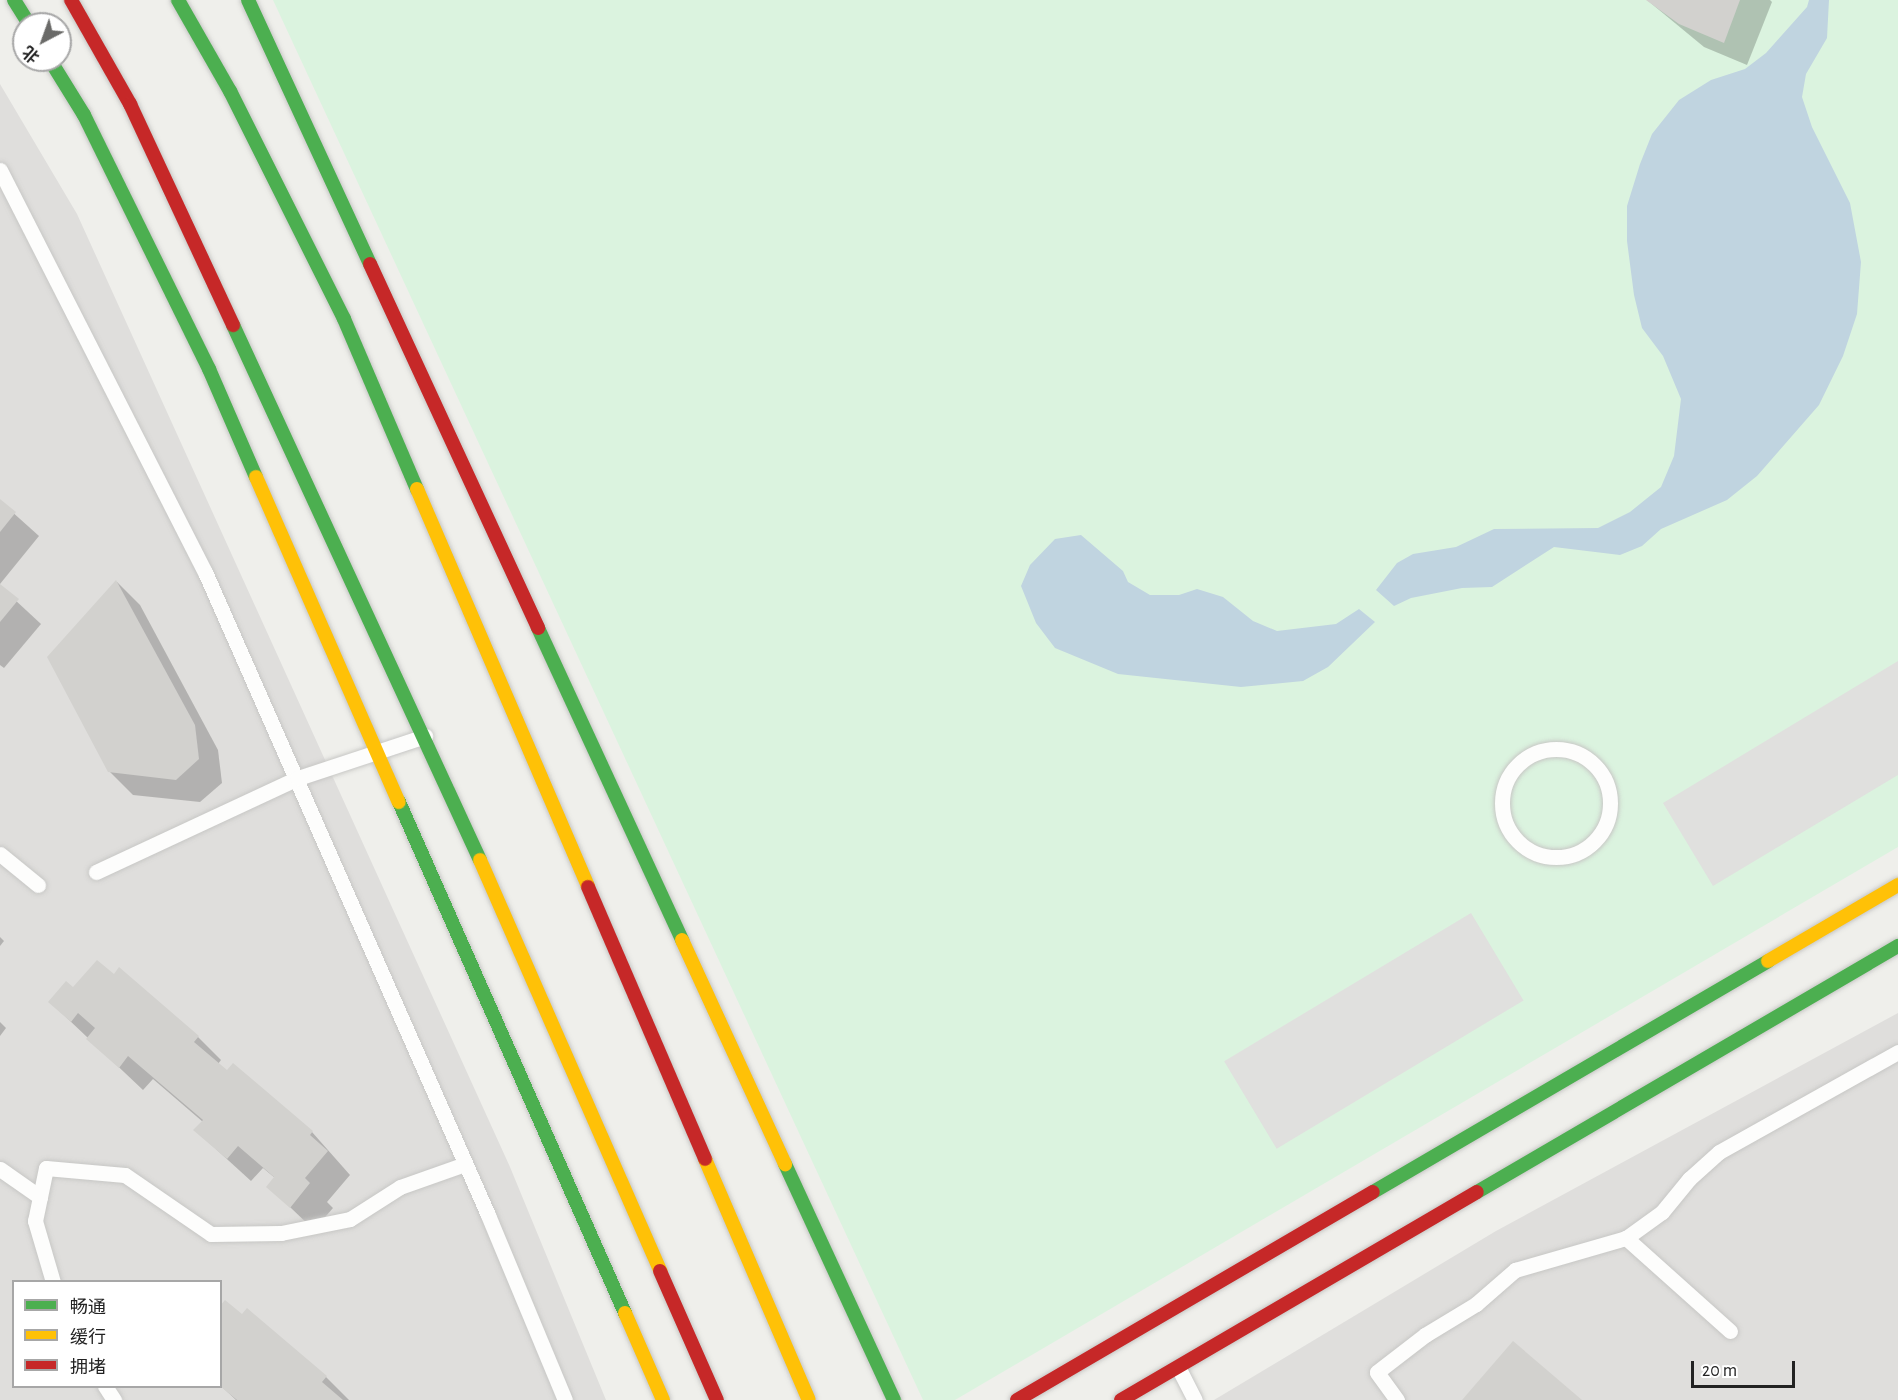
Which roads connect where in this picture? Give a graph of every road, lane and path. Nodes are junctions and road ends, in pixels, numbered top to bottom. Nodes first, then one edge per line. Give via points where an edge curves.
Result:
1 (70, 0) edge
2 (178, 0) edge
3 (248, 0) edge
4 (58, 72) edge
5 (0, 170) edge
6 (425, 736) junction
7 (380, 751) junction
8 (298, 778) junction
9 (0, 854) edge
10 (1547, 856) joint
11 (96, 872) dead end
12 (38, 885) dead end
13 (1898, 885) edge
14 (1898, 946) edge
15 (1898, 1052) edge
16 (465, 1164) junction
17 (0, 1169) edge
18 (40, 1197) junction
19 (1626, 1238) junction
20 (53, 1280) edge
21 (1730, 1330) dead end
22 (1178, 1367) junction
23 (565, 1400) edge
24 (663, 1400) edge
25 (717, 1400) edge
26 (809, 1400) edge
27 (894, 1400) edge
28 (1017, 1400) edge
29 (1121, 1400) edge
30 (1195, 1400) edge
31 (1397, 1400) edge

1 - 6 street via 130,104
2 - 26 street via 230,91 344,319
3 - 27 street
4 - 7 street via 84,115 209,369
5 - 8 lane via 205,572
6 - 7 lane
6 - 25 street
7 - 8 lane
7 - 24 street
8 - 11 lane
8 - 16 lane
9 - 12 lane
10 - 10 lane via 1529,850 1514,838 1504,822 1501,803 1512,769 1527,756 1544,749 1563,748 1596,765 1606,781 1610,812 1602,831 1587,848 1561,857
13 - 28 street
14 - 22 street
15 - 19 lane via 1719,1152 1689,1179 1662,1212
16 - 18 lane via 400,1187 350,1219 281,1233 211,1234 125,1175 46,1168
16 - 23 lane
17 - 18 lane
18 - 20 lane via 35,1221
19 - 21 lane
19 - 31 lane via 1515,1270 1476,1304 1425,1335 1377,1372
22 - 29 street
22 - 30 lane

